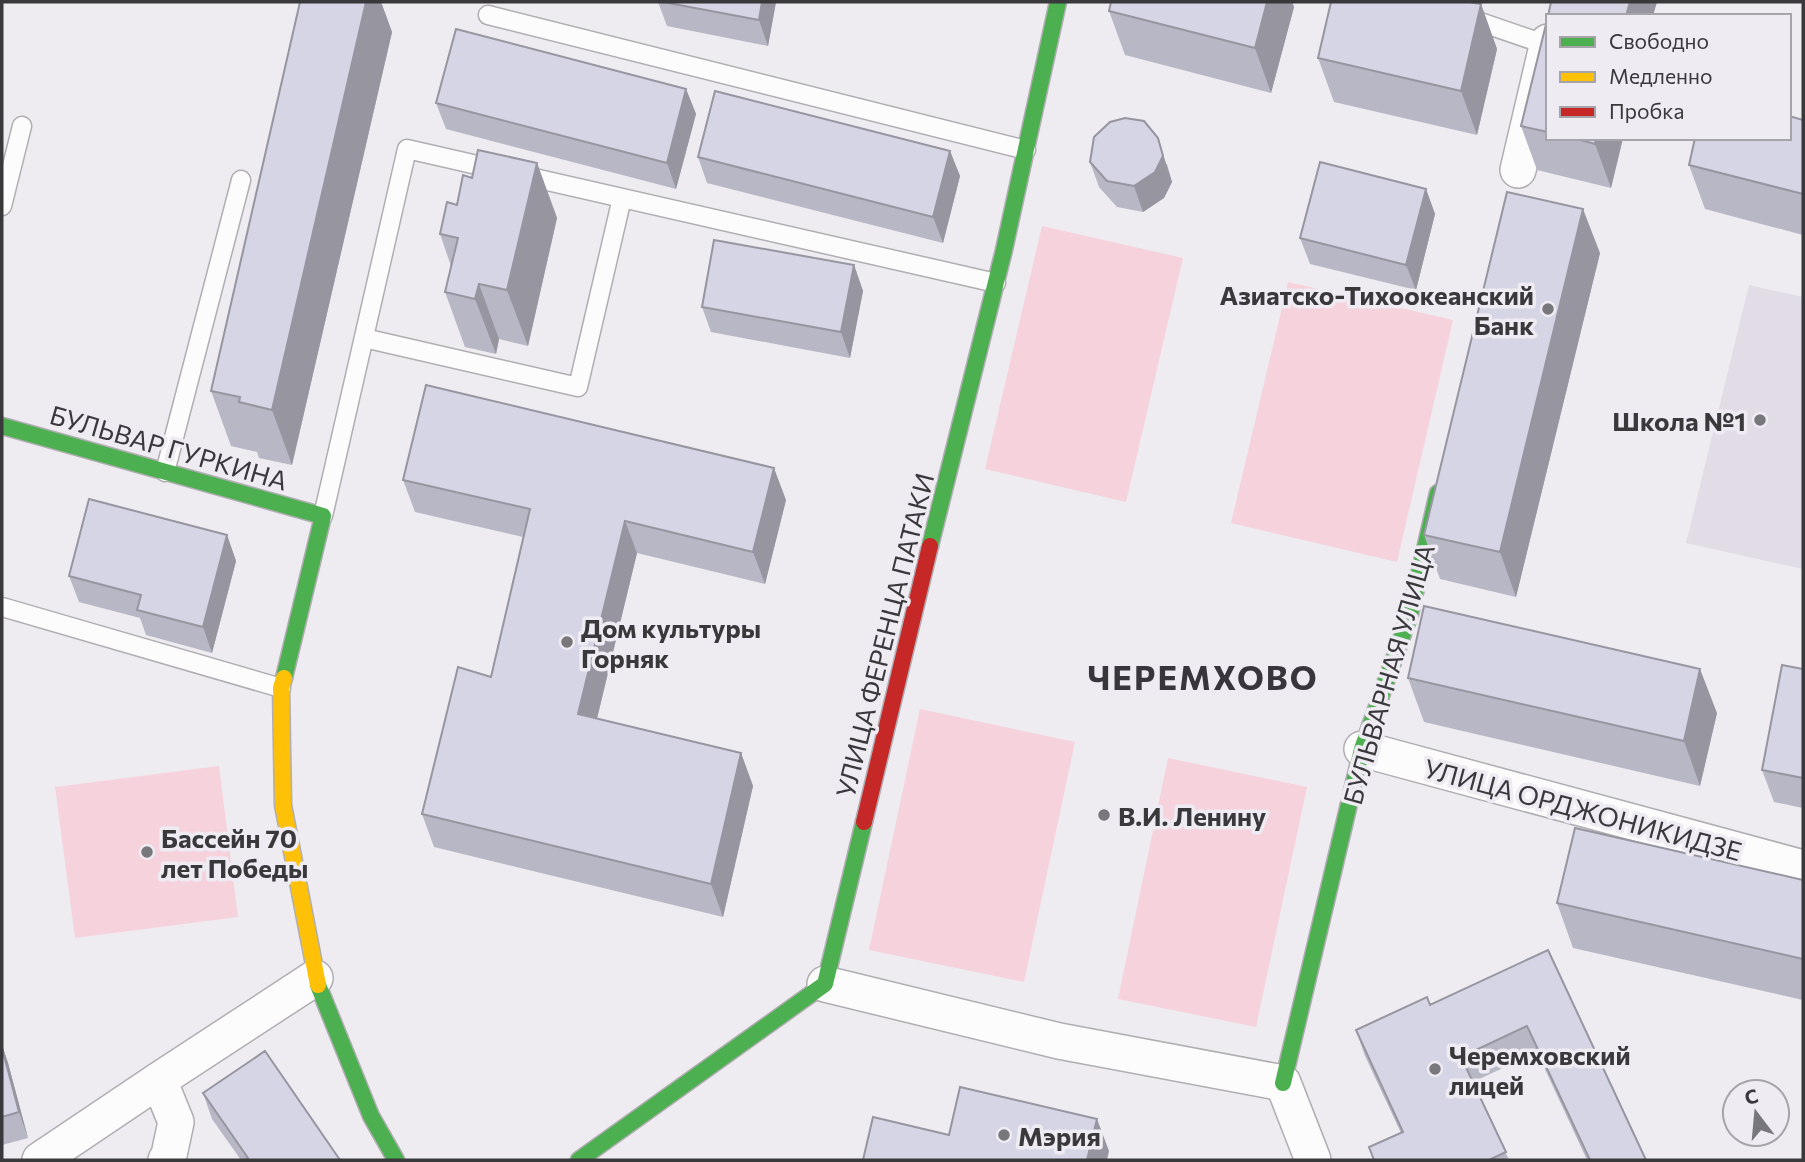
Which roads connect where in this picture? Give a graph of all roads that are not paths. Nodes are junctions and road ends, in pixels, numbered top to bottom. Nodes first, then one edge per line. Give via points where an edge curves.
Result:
1 (1058, 2) edge
2 (1422, 2) edge
3 (488, 15) dead end
4 (1546, 27) edge
5 (1546, 50) edge
6 (22, 126) dead end
7 (1026, 150) junction
8 (1518, 170) dead end
9 (241, 180) dead end
10 (622, 198) junction
11 (2, 206) edge
12 (996, 283) junction
13 (364, 338) junction
14 (2, 426) edge
15 (165, 472) junction
16 (1441, 479) edge
17 (323, 516) junction
18 (2, 607) edge
19 (281, 688) junction
20 (1362, 749) junction
21 (1803, 868) edge
22 (315, 978) junction
23 (825, 985) junction
24 (159, 1080) junction
25 (1283, 1083) junction
26 (40, 1160) edge
27 (166, 1160) edge
28 (396, 1160) edge
29 (579, 1160) edge
30 (1313, 1160) edge

1 - 7 street, УЛИЦА ФЕРЕНЦА ПАТАКИ
2 - 4 lane
3 - 7 lane
5 - 8 street
6 - 11 lane
7 - 12 street, УЛИЦА ФЕРЕНЦА ПАТАКИ
9 - 15 lane
10 - 12 lane
10 - 13 lane via 408,149
10 - 13 lane via 578,387
12 - 23 street, УЛИЦА ФЕРЕНЦА ПАТАКИ
13 - 17 lane
14 - 15 street, БУЛЬВАР ГУРКИНА
15 - 17 street, БУЛЬВАР ГУРКИНА
16 - 20 street, БУЛЬВАРНАЯ УЛИЦА via 1410,614
17 - 19 street
18 - 19 lane
19 - 22 street via 283,805
20 - 21 street, УЛИЦА ОРДЖОНИКИДЗЕ
20 - 25 street, БУЛЬВАРНАЯ УЛИЦА
22 - 24 street
22 - 28 street via 371,1116
23 - 25 street via 1059,1041
23 - 29 street
24 - 26 street
24 - 27 street via 176,1122
25 - 30 street

